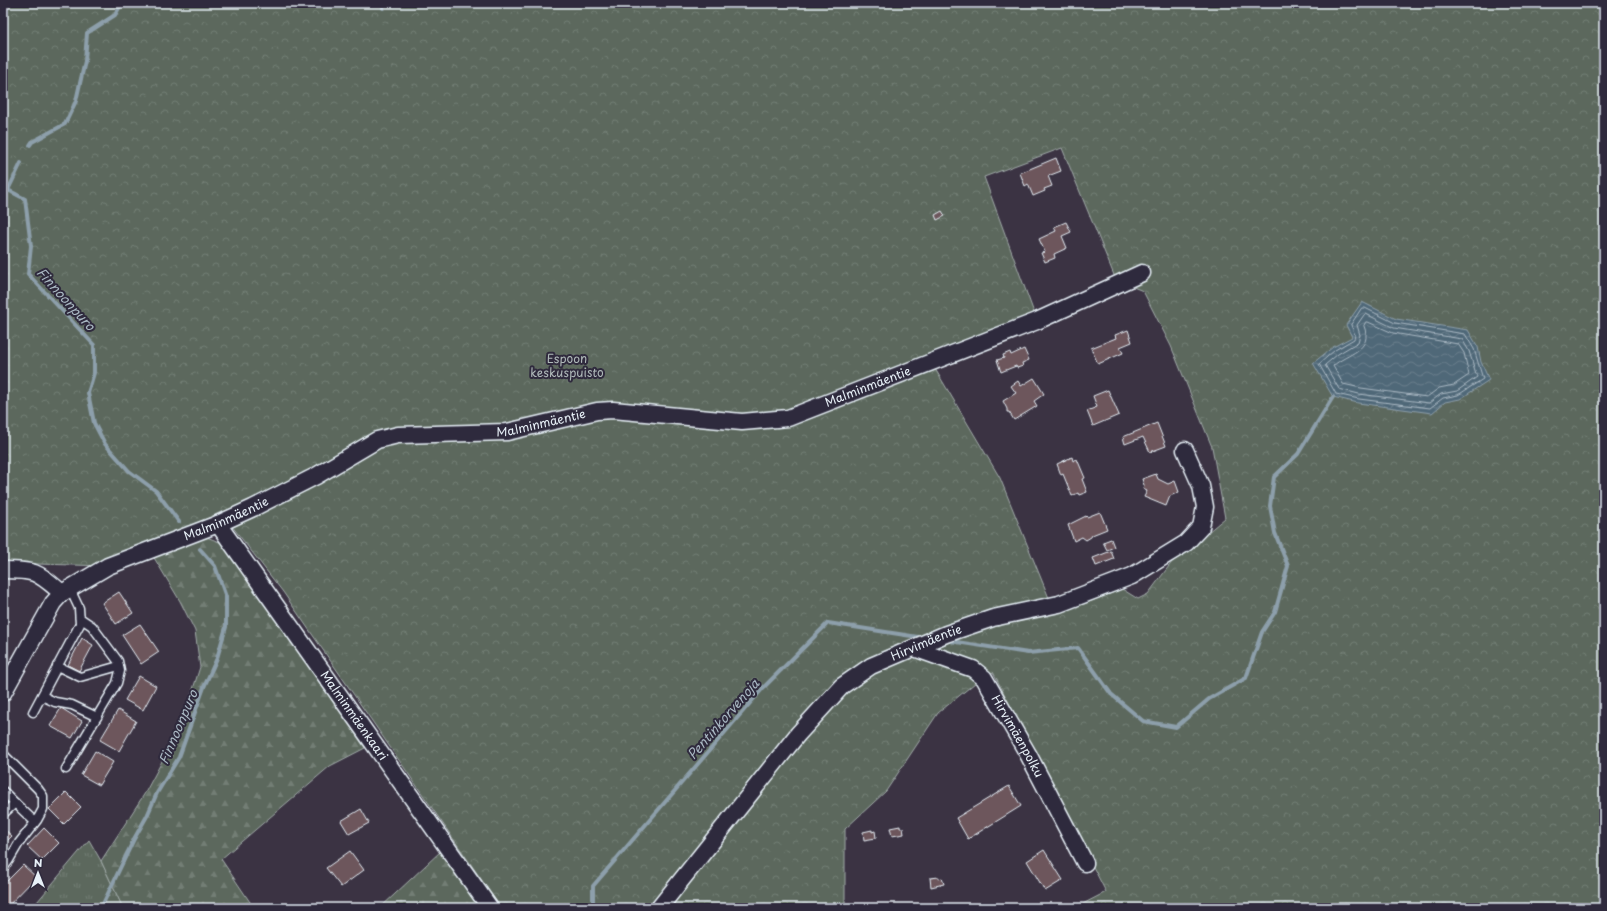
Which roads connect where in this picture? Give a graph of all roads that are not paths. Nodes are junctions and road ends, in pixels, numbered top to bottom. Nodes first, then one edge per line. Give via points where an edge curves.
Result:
1 (1142, 273) dead end
2 (1185, 450) dead end
3 (218, 524) junction
4 (3, 570) edge
5 (66, 591) junction
6 (80, 618) junction
7 (914, 648) junction
8 (57, 666) junction
9 (119, 666) junction
10 (3, 693) edge
11 (42, 696) junction
12 (33, 712) dead end
13 (97, 717) junction
14 (3, 757) edge
15 (66, 769) dead end
16 (3, 791) edge
17 (15, 803) junction
18 (3, 814) edge
19 (34, 822) junction
20 (1085, 863) dead end
21 (3, 868) edge
22 (490, 908) edge
23 (660, 908) edge

1 - 3 street, Malminmäentie via 1037,321 788,418 742,422 613,410 597,411 507,432 388,436 316,476
2 - 7 street, Hirvimäentie via 1201,486 1205,507 1201,527 1186,543 1132,576 1059,604 993,618
3 - 5 street, Malminmäentie via 108,566
3 - 22 street, Malminmäenkaari
4 - 5 street via 27,570 39,574
5 - 6 lane via 79,608
5 - 10 street, Malminmäentie via 52,603
6 - 8 lane via 80,624
6 - 9 lane via 92,626
7 - 20 street, Hirvimäenpolku via 973,669 984,678 1028,754
7 - 23 street, Hirvimäentie via 871,666 842,686 798,734
8 - 9 lane via 80,677
8 - 11 lane
9 - 13 lane via 117,682
11 - 12 lane
11 - 13 lane via 55,702 72,705
13 - 15 lane
14 - 19 lane via 5,756 43,796 43,809
16 - 17 lane
17 - 18 lane
17 - 19 lane
19 - 21 lane

